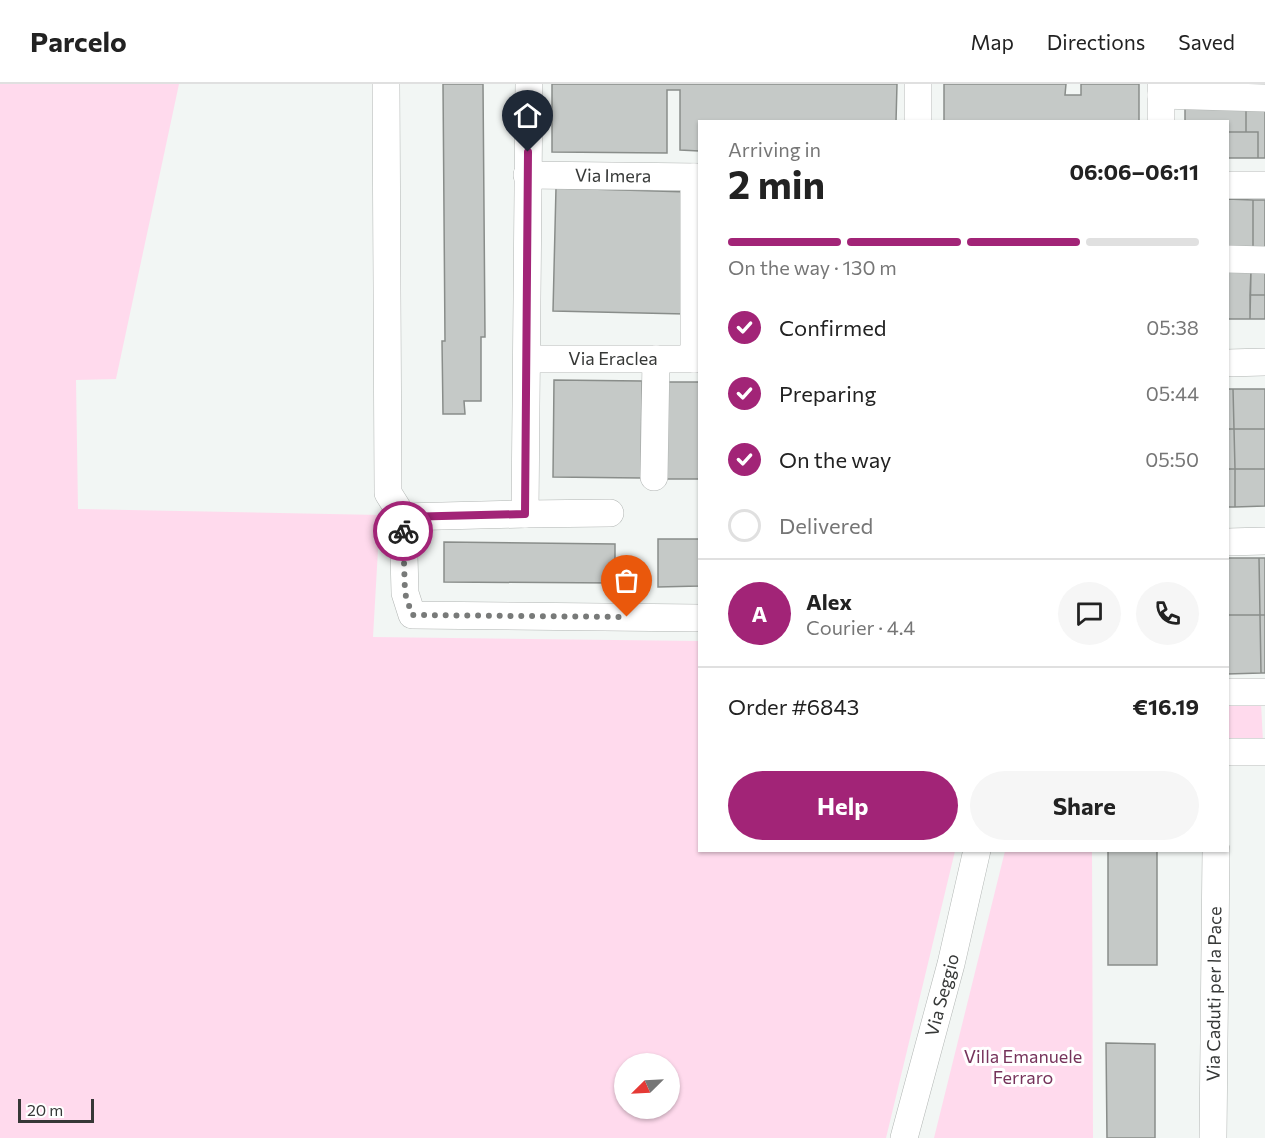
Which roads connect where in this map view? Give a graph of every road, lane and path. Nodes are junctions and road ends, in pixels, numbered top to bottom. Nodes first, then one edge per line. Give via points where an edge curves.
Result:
1 (386, 84) edge
2 (529, 84) edge
3 (918, 84) edge
4 (1265, 98) edge
5 (1161, 100) edge
6 (918, 120) edge
7 (527, 175) junction
8 (697, 177) edge
9 (1229, 185) edge
10 (1265, 185) edge
11 (1229, 260) edge
12 (1265, 260) edge
13 (527, 359) junction
14 (656, 359) junction
15 (697, 359) edge
16 (1265, 362) edge
17 (1229, 363) edge
18 (654, 477) dead end
19 (610, 513) dead end
20 (525, 514) junction
21 (403, 517) junction
22 (1265, 541) edge
23 (1229, 542) edge
24 (698, 618) edge
25 (1229, 692) edge
26 (1265, 692) edge
27 (1229, 752) edge
28 (1265, 752) edge
29 (977, 852) edge
30 (1216, 852) edge
31 (904, 1138) edge
32 (1213, 1138) edge

1 - 21 street via 388,493
2 - 7 street
3 - 6 street
4 - 5 street
7 - 8 street, Via Imera
7 - 13 street
8 - 15 street
9 - 10 street
11 - 12 street
13 - 14 street, Via Eraclea
13 - 20 street
14 - 15 street, Via Eraclea
14 - 18 street
16 - 17 street
19 - 20 street
20 - 21 street
21 - 24 street via 405,593 412,615
22 - 23 street
25 - 26 street
27 - 28 street
29 - 31 street, Via Seggio
30 - 32 street, Via Caduti per la Pace

